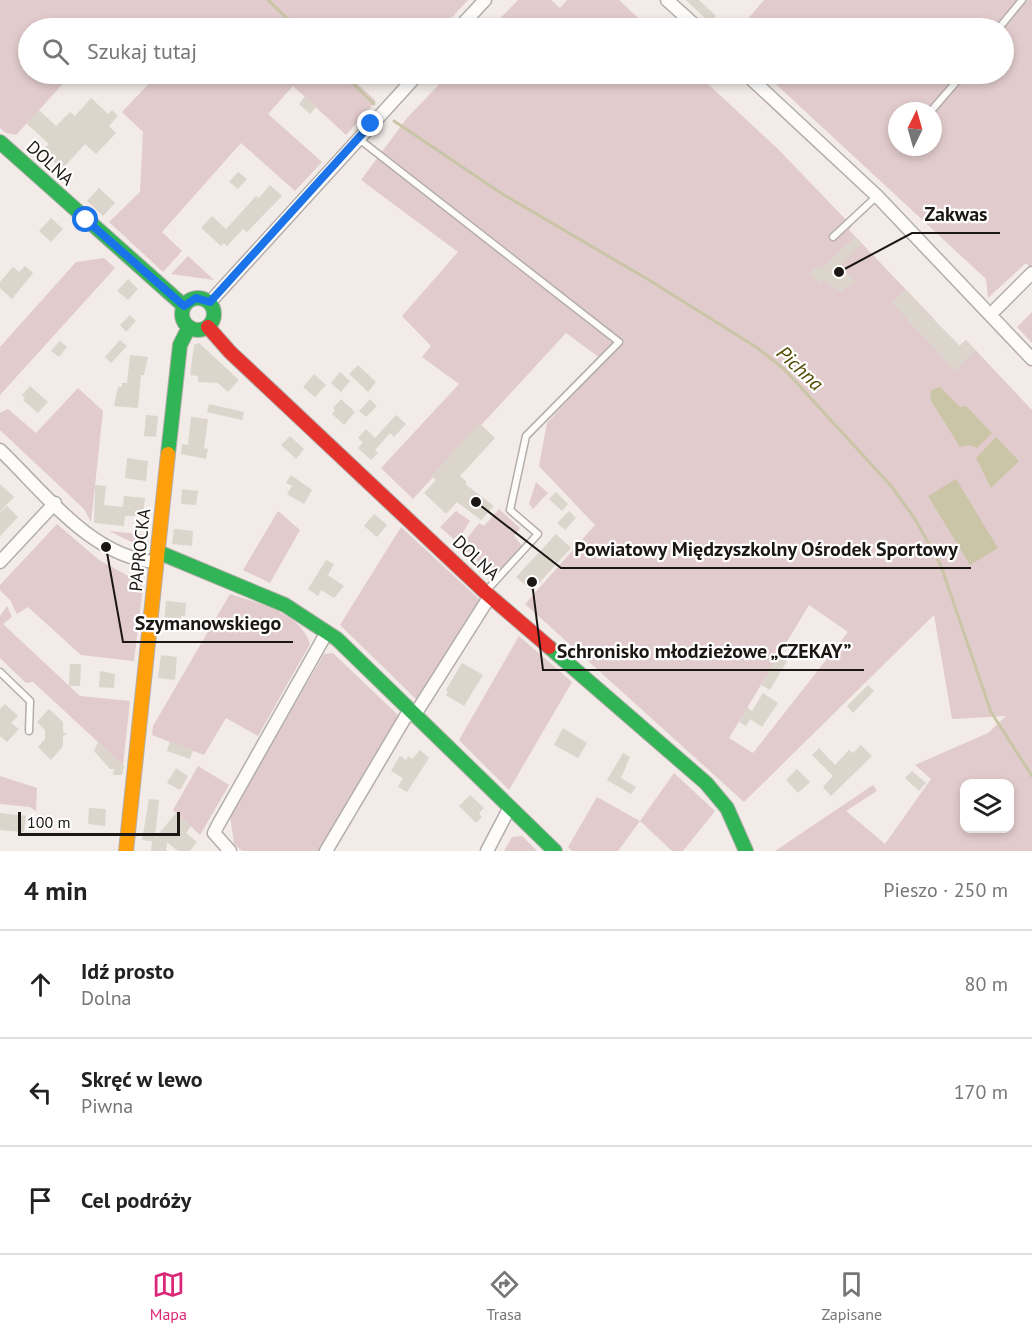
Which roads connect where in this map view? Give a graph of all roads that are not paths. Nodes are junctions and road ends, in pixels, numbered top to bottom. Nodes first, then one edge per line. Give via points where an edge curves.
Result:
1 (485, 0) edge
2 (667, 0) edge
3 (1022, 0) edge
4 (468, 18) edge
5 (687, 18) edge
6 (1007, 18) edge
7 (409, 84) edge
8 (757, 84) edge
9 (954, 84) edge
10 (939, 102) edge
11 (359, 138) junction
12 (0, 142) edge
13 (877, 196) junction
14 (833, 237) dead end
15 (1032, 273) edge
16 (210, 302) junction
17 (184, 306) junction
18 (996, 309) dead end
19 (189, 327) junction
20 (208, 327) junction
21 (1032, 359) edge
22 (0, 450) edge
23 (55, 503) junction
24 (157, 557) junction
25 (0, 562) edge
26 (487, 594) junction
27 (327, 632) junction
28 (0, 672) edge
29 (412, 713) junction
30 (29, 731) dead end
31 (510, 807) junction
32 (126, 851) edge
33 (230, 851) edge
34 (326, 851) edge
35 (487, 851) edge
36 (555, 851) edge
37 (746, 851) edge

1 - 4 street
2 - 5 street
3 - 6 lane
7 - 11 street
8 - 13 street
9 - 10 lane
11 - 16 street
11 - 26 lane via 619,342 526,436 510,510 538,534
12 - 17 street, DOLNA
13 - 14 lane
13 - 21 street
15 - 18 street
16 - 17 street via 196,298
16 - 20 street via 214,312
17 - 19 street via 182,317
19 - 20 street
19 - 24 street, PAPROCKA via 180,345
20 - 26 street, DOLNA
22 - 23 street
23 - 24 street via 106,547 134,559
23 - 25 street
24 - 27 street via 285,605
24 - 32 street, PAPROCKA
26 - 29 street
26 - 37 street, DOLNA via 706,783 727,807
27 - 29 street
27 - 33 street via 214,833
28 - 30 lane via 30,701
29 - 31 street
29 - 34 street
31 - 35 street
31 - 36 street

